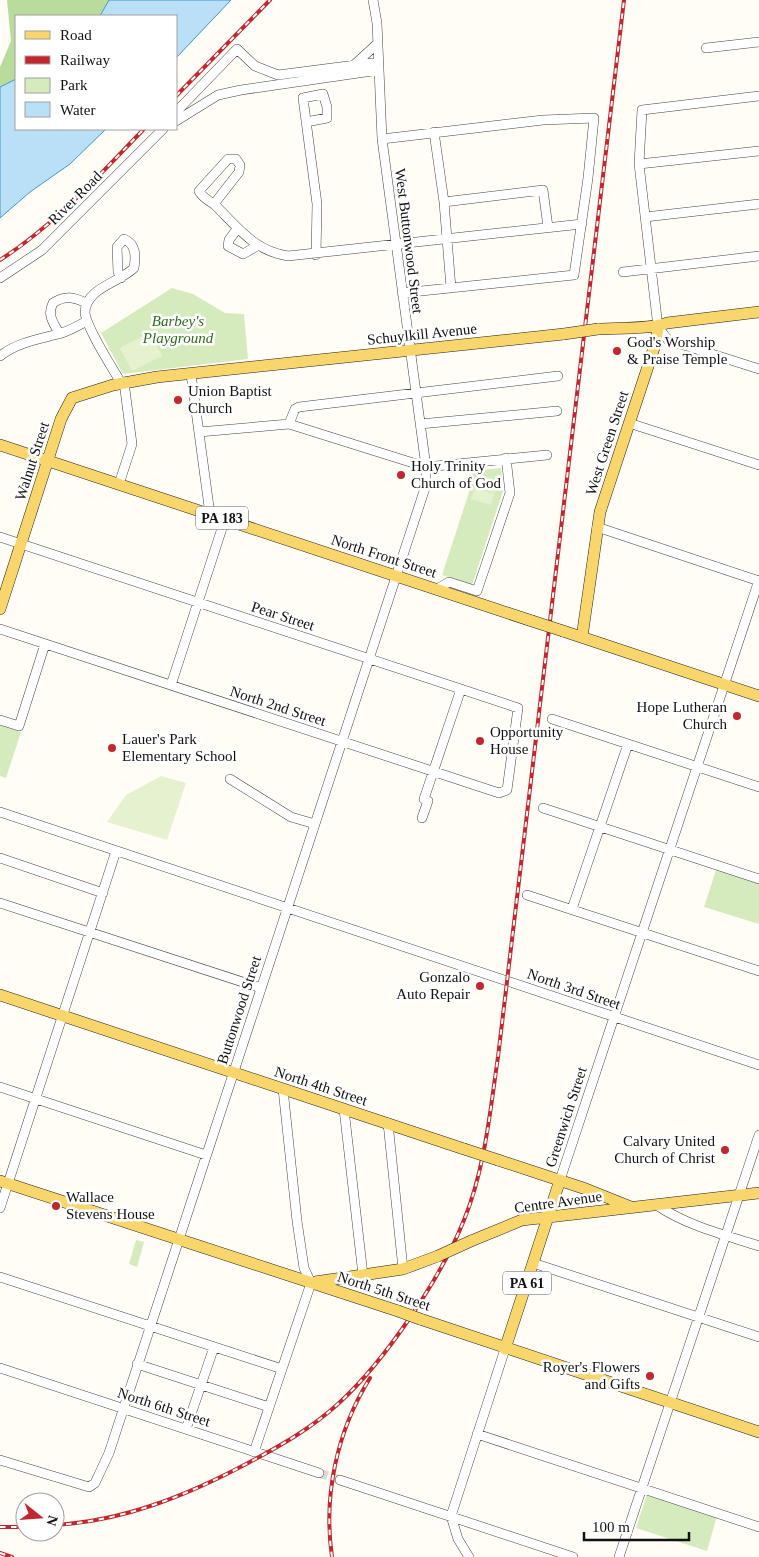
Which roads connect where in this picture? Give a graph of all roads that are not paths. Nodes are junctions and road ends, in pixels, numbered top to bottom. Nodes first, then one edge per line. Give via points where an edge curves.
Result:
1 (373, 0) edge
2 (759, 42) edge
3 (378, 44) junction
4 (706, 48) dead end
5 (379, 66) junction
6 (356, 69) junction
7 (380, 83) junction
8 (759, 96) edge
9 (178, 110) edge
10 (178, 120) edge
11 (306, 122) junction
12 (162, 130) edge
13 (434, 132) junction
14 (382, 139) junction
15 (759, 151) edge
16 (639, 164) junction
17 (444, 202) junction
18 (214, 204) junction
19 (759, 204) edge
20 (645, 217) junction
21 (582, 224) junction
22 (548, 227) junction
23 (238, 229) junction
24 (446, 238) junction
25 (397, 245) junction
26 (256, 246) junction
27 (316, 255) junction
28 (759, 256) edge
29 (651, 268) junction
30 (622, 272) dead end
31 (0, 278) edge
32 (121, 278) dead end
33 (451, 288) junction
34 (402, 293) junction
35 (86, 303) junction
36 (759, 312) edge
37 (87, 321) junction
38 (658, 327) junction
39 (59, 333) junction
40 (409, 350) junction
41 (0, 356) edge
42 (759, 369) edge
43 (191, 374) junction
44 (558, 376) dead end
45 (122, 383) junction
46 (88, 392) joint
47 (415, 394) junction
48 (557, 411) dead end
49 (628, 423) junction
50 (289, 424) junction
51 (420, 424) junction
52 (199, 432) junction
53 (0, 445) edge
54 (547, 455) dead end
55 (506, 458) junction
56 (48, 460) junction
57 (426, 466) junction
58 (759, 466) edge
59 (120, 484) junction
60 (210, 514) junction
61 (225, 519) junction
62 (597, 527) junction
63 (0, 537) edge
64 (21, 544) junction
65 (396, 576) junction
66 (759, 580) edge
67 (437, 589) junction
68 (198, 602) junction
69 (0, 609) edge
70 (0, 629) edge
71 (582, 637) junction
72 (46, 644) junction
73 (369, 659) junction
74 (724, 684) junction
75 (171, 685) junction
76 (461, 689) junction
77 (759, 696) edge
78 (552, 719) dead end
79 (0, 720) edge
80 (342, 742) junction
81 (628, 744) junction
82 (513, 749) joint
83 (697, 767) junction
84 (434, 772) junction
85 (230, 779) dead end
86 (759, 787) edge
87 (543, 808) dead end
88 (0, 812) edge
89 (422, 818) dead end
90 (315, 824) junction
91 (600, 827) junction
92 (670, 850) junction
93 (116, 851) junction
94 (0, 858) edge
95 (759, 879) edge
96 (103, 893) junction
97 (527, 895) dead end
98 (0, 903) edge
99 (288, 908) junction
100 (572, 909) junction
101 (90, 933) junction
102 (642, 933) junction
103 (759, 971) edge
104 (261, 988) junction
105 (0, 995) edge
106 (63, 1016) junction
107 (614, 1017) junction
108 (759, 1065) edge
109 (233, 1072) junction
110 (0, 1086) edge
111 (283, 1089) junction
112 (36, 1098) junction
113 (344, 1109) junction
114 (388, 1123) junction
115 (759, 1135) edge
116 (206, 1155) junction
117 (560, 1180) junction
118 (4, 1182) edge
119 (759, 1193) edge
120 (739, 1195) junction
121 (658, 1206) junction
122 (632, 1207) junction
123 (0, 1208) edge
124 (548, 1218) junction
125 (726, 1235) junction
126 (178, 1240) junction
127 (759, 1246) edge
128 (533, 1263) junction
129 (404, 1269) junction
130 (363, 1275) junction
131 (0, 1277) edge
132 (311, 1283) junction
133 (698, 1317) junction
134 (150, 1326) junction
135 (759, 1337) edge
136 (214, 1347) junction
137 (505, 1348) junction
138 (137, 1364) junction
139 (0, 1368) edge
140 (282, 1369) junction
141 (201, 1385) junction
142 (670, 1403) junction
143 (123, 1408) junction
144 (269, 1408) junction
145 (186, 1429) junction
146 (759, 1432) edge
147 (477, 1434) junction
148 (254, 1452) junction
149 (0, 1460) edge
150 (319, 1473) tunnel mouth
151 (340, 1480) tunnel mouth
152 (642, 1488) junction
153 (451, 1516) junction
154 (759, 1527) edge
155 (469, 1557) edge
156 (573, 1557) edge
157 (619, 1557) edge

1 - 3 street, West Buttonwood Street
2 - 4 street
3 - 5 street, West Buttonwood Street
3 - 6 street
5 - 6 street
5 - 7 street, West Buttonwood Street
6 - 7 street
6 - 9 street via 278,75 255,66 237,50
6 - 10 street via 218,95
7 - 14 street, West Buttonwood Street
8 - 16 street, West Green Street via 642,110
11 - 11 street via 327,118 323,94 303,98
11 - 27 street via 317,204
12 - 31 street, River Road via 42,250
13 - 14 street
13 - 17 street
13 - 21 street via 552,119 594,118
14 - 25 street, West Buttonwood Street
15 - 16 street
16 - 20 street, West Green Street
17 - 22 street via 543,190
17 - 24 street
18 - 18 street via 203,199 199,191 228,158 236,159 240,165 239,172
18 - 23 street
19 - 20 street
20 - 29 street, West Green Street
21 - 22 street
21 - 33 street via 574,275
22 - 24 street
23 - 26 street
23 - 26 street via 229,240 228,246 232,250 243,254
24 - 25 street
24 - 33 street
25 - 27 street
25 - 34 street, West Buttonwood Street
26 - 27 street via 288,256
28 - 29 street
29 - 30 street
29 - 38 street, West Green Street
32 - 35 street via 97,292
33 - 34 street
34 - 40 street, West Buttonwood Street
35 - 37 street
35 - 39 street via 67,297 53,303 50,316
36 - 38 main road, Schuylkill Avenue via 667,323
37 - 39 street
37 - 45 street
38 - 40 main road, Schuylkill Avenue, bridge via 598,329
38 - 42 street via 668,340
38 - 49 main road, West Green Street via 656,342
39 - 41 street via 32,340
40 - 43 main road, Schuylkill Avenue
40 - 47 street, West Buttonwood Street
43 - 45 main road, Schuylkill Avenue
43 - 52 street
44 - 47 street
45 - 46 main road, Schuylkill Avenue
45 - 59 street via 132,444
46 - 56 main road, Walnut Street via 69,401
47 - 50 street via 299,407
47 - 51 street, West Buttonwood Street
48 - 51 street
49 - 58 street
49 - 62 main road, West Green Street
50 - 52 street
50 - 57 street
51 - 57 street, West Buttonwood Street
52 - 60 street
53 - 56 main road, North Front Street / PA 183
54 - 55 street
55 - 57 street
55 - 67 street via 510,493 477,591 448,582
56 - 59 main road, North Front Street / PA 183
56 - 64 main road, Walnut Street
57 - 65 street, West Buttonwood Street via 426,485
59 - 60 main road, North Front Street / PA 183
60 - 61 main road, North Front Street / PA 183
61 - 65 main road, North Front Street / PA 183
61 - 68 street
62 - 66 street
62 - 71 main road, West Green Street
63 - 64 street, Pear Street
64 - 68 street, Pear Street
64 - 69 main road, Walnut Street
65 - 67 main road, North Front Street / PA 183
65 - 73 street, Buttonwood Street
66 - 74 street, Greenwich Street
67 - 71 main road, North Front Street / PA 183, bridge
68 - 73 street, Pear Street
68 - 75 street
70 - 72 street, North 2nd Street
71 - 74 main road, North Front Street / PA 183
72 - 75 street, North 2nd Street
72 - 79 street via 19,726
73 - 76 street, Pear Street
73 - 80 street, Buttonwood Street
74 - 77 main road, North Front Street / PA 183
74 - 83 street, Greenwich Street
75 - 80 street, North 2nd Street
76 - 82 street, Pear Street via 518,708
76 - 84 street
78 - 81 street
80 - 84 street, North 2nd Street
80 - 90 street, Buttonwood Street
81 - 83 street
81 - 91 street
82 - 84 street, North 2nd Street via 507,790 503,793
83 - 86 street
83 - 92 street, Greenwich Street
84 - 89 street via 424,800 428,800
85 - 90 street via 292,817
87 - 91 street
88 - 93 street, North 3rd Street
90 - 99 street, Buttonwood Street
91 - 92 street
91 - 100 street
92 - 95 street
92 - 102 street, Greenwich Street
93 - 96 street
93 - 99 street, North 3rd Street
94 - 96 street
96 - 101 street
97 - 100 street
98 - 101 street
99 - 104 street, Buttonwood Street
99 - 107 street, North 3rd Street
100 - 102 street
101 - 104 street
101 - 106 street
102 - 103 street
102 - 107 street, Greenwich Street
104 - 109 street, Buttonwood Street
105 - 106 main road, North 4th Street
106 - 109 main road, North 4th Street
106 - 112 street
107 - 108 street, North 3rd Street
107 - 117 street, Greenwich Street
109 - 111 main road, North 4th Street
109 - 116 street, Buttonwood Street
110 - 112 street
111 - 113 main road, North 4th Street
111 - 132 street via 297,1221 304,1268
112 - 116 street
112 - 118 street
113 - 114 main road, North 4th Street
113 - 130 street
114 - 117 main road, North 4th Street, bridge
114 - 129 street
115 - 120 street
116 - 126 street, Buttonwood Street
117 - 122 main road, North 4th Street
117 - 124 main road, Greenwich Street / PA 61
118 - 123 street
118 - 126 main road, North 5th Street
119 - 120 main road, Centre Avenue
120 - 121 main road, Centre Avenue
120 - 125 street
121 - 122 main road, Centre Avenue
121 - 125 street via 672,1215
122 - 124 main road, Centre Avenue
124 - 128 main road, Greenwich Street / PA 61
124 - 129 main road, Centre Avenue, bridge via 516,1222
125 - 127 street
125 - 133 street
126 - 132 main road, North 5th Street
126 - 134 street, Buttonwood Street
128 - 133 street
128 - 137 main road, Greenwich Street / PA 61
129 - 130 main road, Centre Avenue
130 - 132 main road, Centre Avenue
131 - 134 street
132 - 137 main road, North 5th Street, bridge
132 - 140 street
133 - 135 street
133 - 142 street
134 - 136 street
134 - 138 street, Buttonwood Street
136 - 140 street
136 - 141 street
137 - 142 main road, North 5th Street
137 - 147 street, Greenwich Street
138 - 141 street
138 - 143 street, Buttonwood Street
139 - 143 street, North 6th Street
140 - 144 street
141 - 144 street
141 - 145 street
142 - 146 main road, North 5th Street
142 - 152 street
143 - 145 street, North 6th Street
143 - 149 street, Buttonwood Street via 97,1481 89,1487
144 - 148 street
145 - 148 street, North 6th Street
147 - 152 street
147 - 153 street, Greenwich Street
148 - 150 street, North 6th Street
151 - 153 street
152 - 154 street
152 - 157 street
153 - 155 street via 458,1539
153 - 156 street

